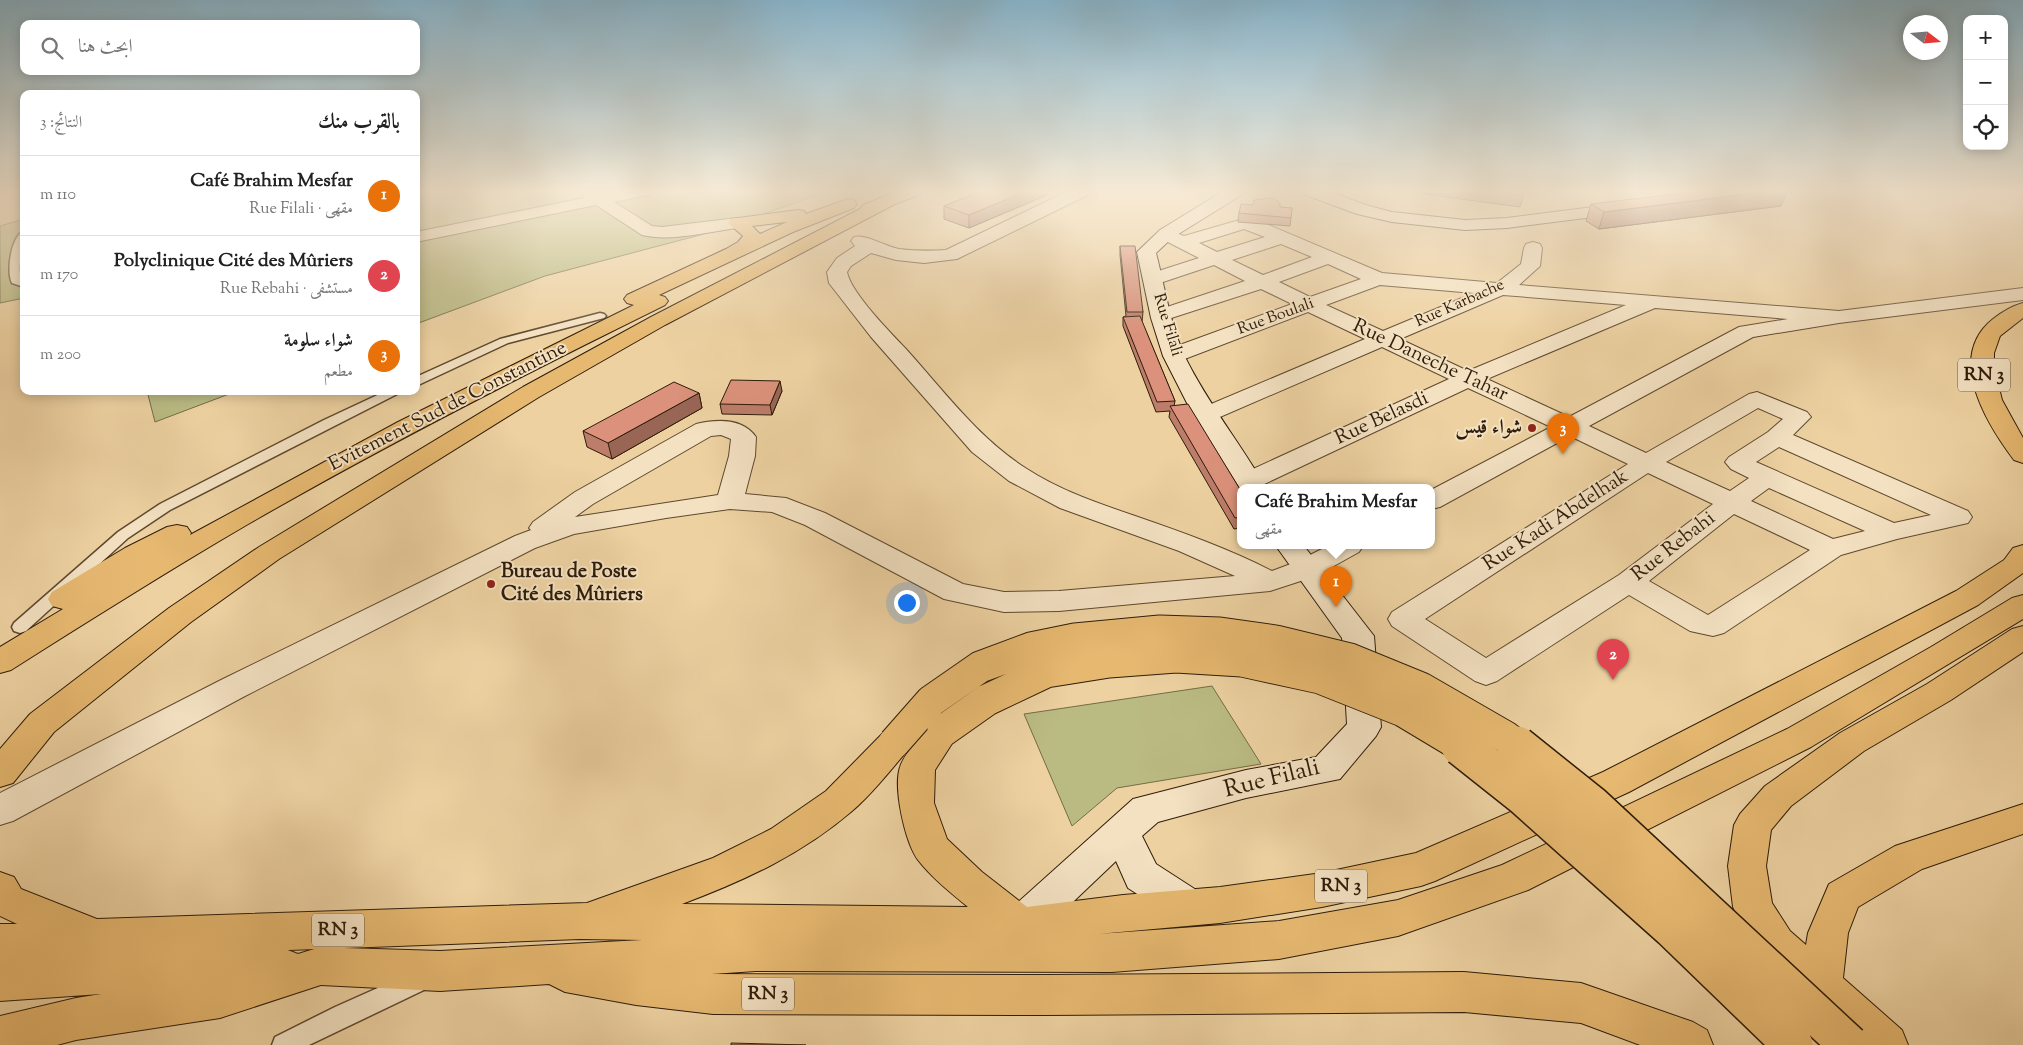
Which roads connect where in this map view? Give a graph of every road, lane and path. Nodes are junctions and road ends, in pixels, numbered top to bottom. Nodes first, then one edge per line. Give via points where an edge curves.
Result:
1 (752, 239) edge
2 (765, 239) edge
3 (794, 239) edge
4 (815, 239) edge
5 (850, 239) edge
6 (868, 239) edge
7 (983, 239) edge
8 (1172, 239) edge
9 (1176, 239) edge
10 (1278, 239) edge
11 (1282, 239) edge
12 (20, 243) edge
13 (1533, 248) dead end
14 (1327, 258) junction
15 (724, 259) junction
16 (1216, 259) junction
17 (1153, 279) junction
18 (1378, 279) junction
19 (20, 282) edge
20 (1262, 282) junction
21 (1503, 288) junction
22 (2023, 294) edge
23 (1655, 301) junction
24 (1309, 304) junction
25 (2023, 308) edge
26 (1162, 315) junction
27 (600, 316) junction
28 (1839, 317) junction
29 (1382, 339) junction
30 (1174, 355) junction
31 (1468, 378) junction
32 (420, 380) edge
33 (389, 395) edge
34 (1205, 415) junction
35 (1568, 427) junction
36 (1777, 436) junction
37 (2022, 458) edge
38 (1647, 463) junction
39 (1767, 477) junction
40 (1250, 484) edge
41 (1253, 484) edge
42 (1435, 499) edge
43 (730, 501) junction
44 (1732, 502) junction
45 (1891, 532) junction
46 (525, 542) junction
47 (1335, 549) edge
48 (1832, 549) junction
49 (2023, 554) edge
50 (1298, 557) edge
51 (1270, 582) junction
52 (1630, 582) junction
53 (2023, 605) edge
54 (20, 627) junction
55 (2023, 637) edge
56 (0, 641) edge
57 (0, 662) edge
58 (1486, 673) joint
59 (0, 773) edge
60 (0, 810) edge
61 (2023, 819) edge
62 (1122, 833) junction
63 (0, 889) edge
64 (1190, 907) junction
65 (580, 922) junction
66 (1020, 926) junction
67 (97, 938) junction
68 (0, 943) edge
69 (321, 966) junction
70 (494, 969) junction
71 (440, 971) junction
72 (0, 981) edge
73 (1821, 986) junction
74 (0, 1038) edge
75 (284, 1045) edge
76 (1691, 1045) edge
77 (1793, 1045) edge
78 (1849, 1045) edge
79 (1886, 1045) edge

1 - 15 main road
2 - 15 main road, Evitement Sud de Constantine
3 - 57 main road, Evitement Sud de Constantine via 579,339 283,493 178,552
4 - 59 main road via 531,392 270,553 180,615 42,723
5 - 51 street via 844,262 837,272 839,283 981,446 1018,475 1069,502 1198,549
6 - 7 street via 896,254 924,256 950,255
8 - 17 street, Rue Filali via 1146,252
9 - 16 street, Rue Daneche Tahar
10 - 16 street
11 - 14 street
12 - 19 lane via 14,275
13 - 21 street, Rue Karbache via 1530,266
14 - 18 street
14 - 20 street
15 - 27 main road, Evitement Sud de Constantine
16 - 17 street
16 - 20 street, Rue Daneche Tahar
17 - 26 street, Rue Filali
18 - 21 street
18 - 24 street, Rue Boulali
20 - 24 street, Rue Daneche Tahar
20 - 26 street
21 - 23 street
21 - 29 street, Rue Karbache
22 - 28 street
23 - 28 street
23 - 31 street, Rue Belasdi
24 - 29 street, Rue Daneche Tahar
24 - 30 street, Rue Boulali
25 - 37 main road, RN 3 via 1988,337 1981,360 1998,420
26 - 30 street, Rue Filali
27 - 32 lane via 504,340
27 - 54 main road, Evitement Sud de Constantine via 530,349 136,554
28 - 35 street via 1747,332
29 - 31 street, Rue Daneche Tahar
29 - 34 street, Rue Karbache
30 - 34 street, Rue Filali
31 - 35 street, Rue Daneche Tahar
31 - 41 street, Rue Belasdi
33 - 54 lane via 165,508 124,535
34 - 40 street, Rue Filali
35 - 38 street, Rue Daneche Tahar
35 - 42 street
36 - 38 street, Rue Kadi Abdelhak via 1799,417 1757,399
36 - 39 street via 1738,462
36 - 45 street via 1958,517
38 - 44 street, Rue Daneche Tahar
38 - 58 street, Rue Kadi Abdelhak via 1403,619
39 - 44 street, Rue Rebahi
39 - 45 street
43 - 46 street via 568,526
43 - 46 street via 744,437 730,428 705,430 584,498
43 - 51 street via 776,504 815,518 955,592 1004,602 1068,601
44 - 48 street, Rue Daneche Tahar
44 - 52 street, Rue Rebahi
45 - 48 street
46 - 60 street via 233,688
47 - 50 street
48 - 52 street via 1714,626 1702,624
49 - 64 main road, RN 3 via 2014,566 1967,598 1616,782 1421,869 1322,890
50 - 51 street
50 - 62 street, Rue Filali via 1358,636 1364,727 1326,769 1246,784 1146,810
52 - 58 street, Rue Rebahi
53 - 70 main road, RN 3 via 1799,738 1514,878 1398,918 1279,940 1112,953 756,952
54 - 56 main road, Evitement Sud de Constantine
55 - 73 main road via 1939,692 1852,742 1778,796 1754,825 1747,866 1753,907 1775,944
61 - 73 main road via 1909,857 1843,896 1828,933
62 - 64 street via 1142,876
62 - 66 street, Rue Filali
63 - 67 main road via 8,901
64 - 66 main road, RN 3
65 - 66 main road, RN 3
65 - 67 main road, RN 3
65 - 78 main road, bridge via 730,869 794,836 840,800 930,701 980,667 1031,648 1075,639 1160,631 1220,633 1276,641 1350,659 1421,688 1506,737 1592,806
66 - 77 main road, bridge via 968,884 931,848 916,803 917,768 943,731 987,700 1046,672 1109,662 1176,657 1242,661 1320,678 1403,711 1467,750 1524,796 1672,928
67 - 68 main road, RN 3
69 - 71 main road, RN 3
69 - 72 main road, RN 3
69 - 74 main road, RN 3 via 220,998 76,1019
70 - 71 main road, RN 3
70 - 76 main road, RN 3 via 543,967 636,985 713,994 1464,992 1582,1003
71 - 75 lane
73 - 79 main road

